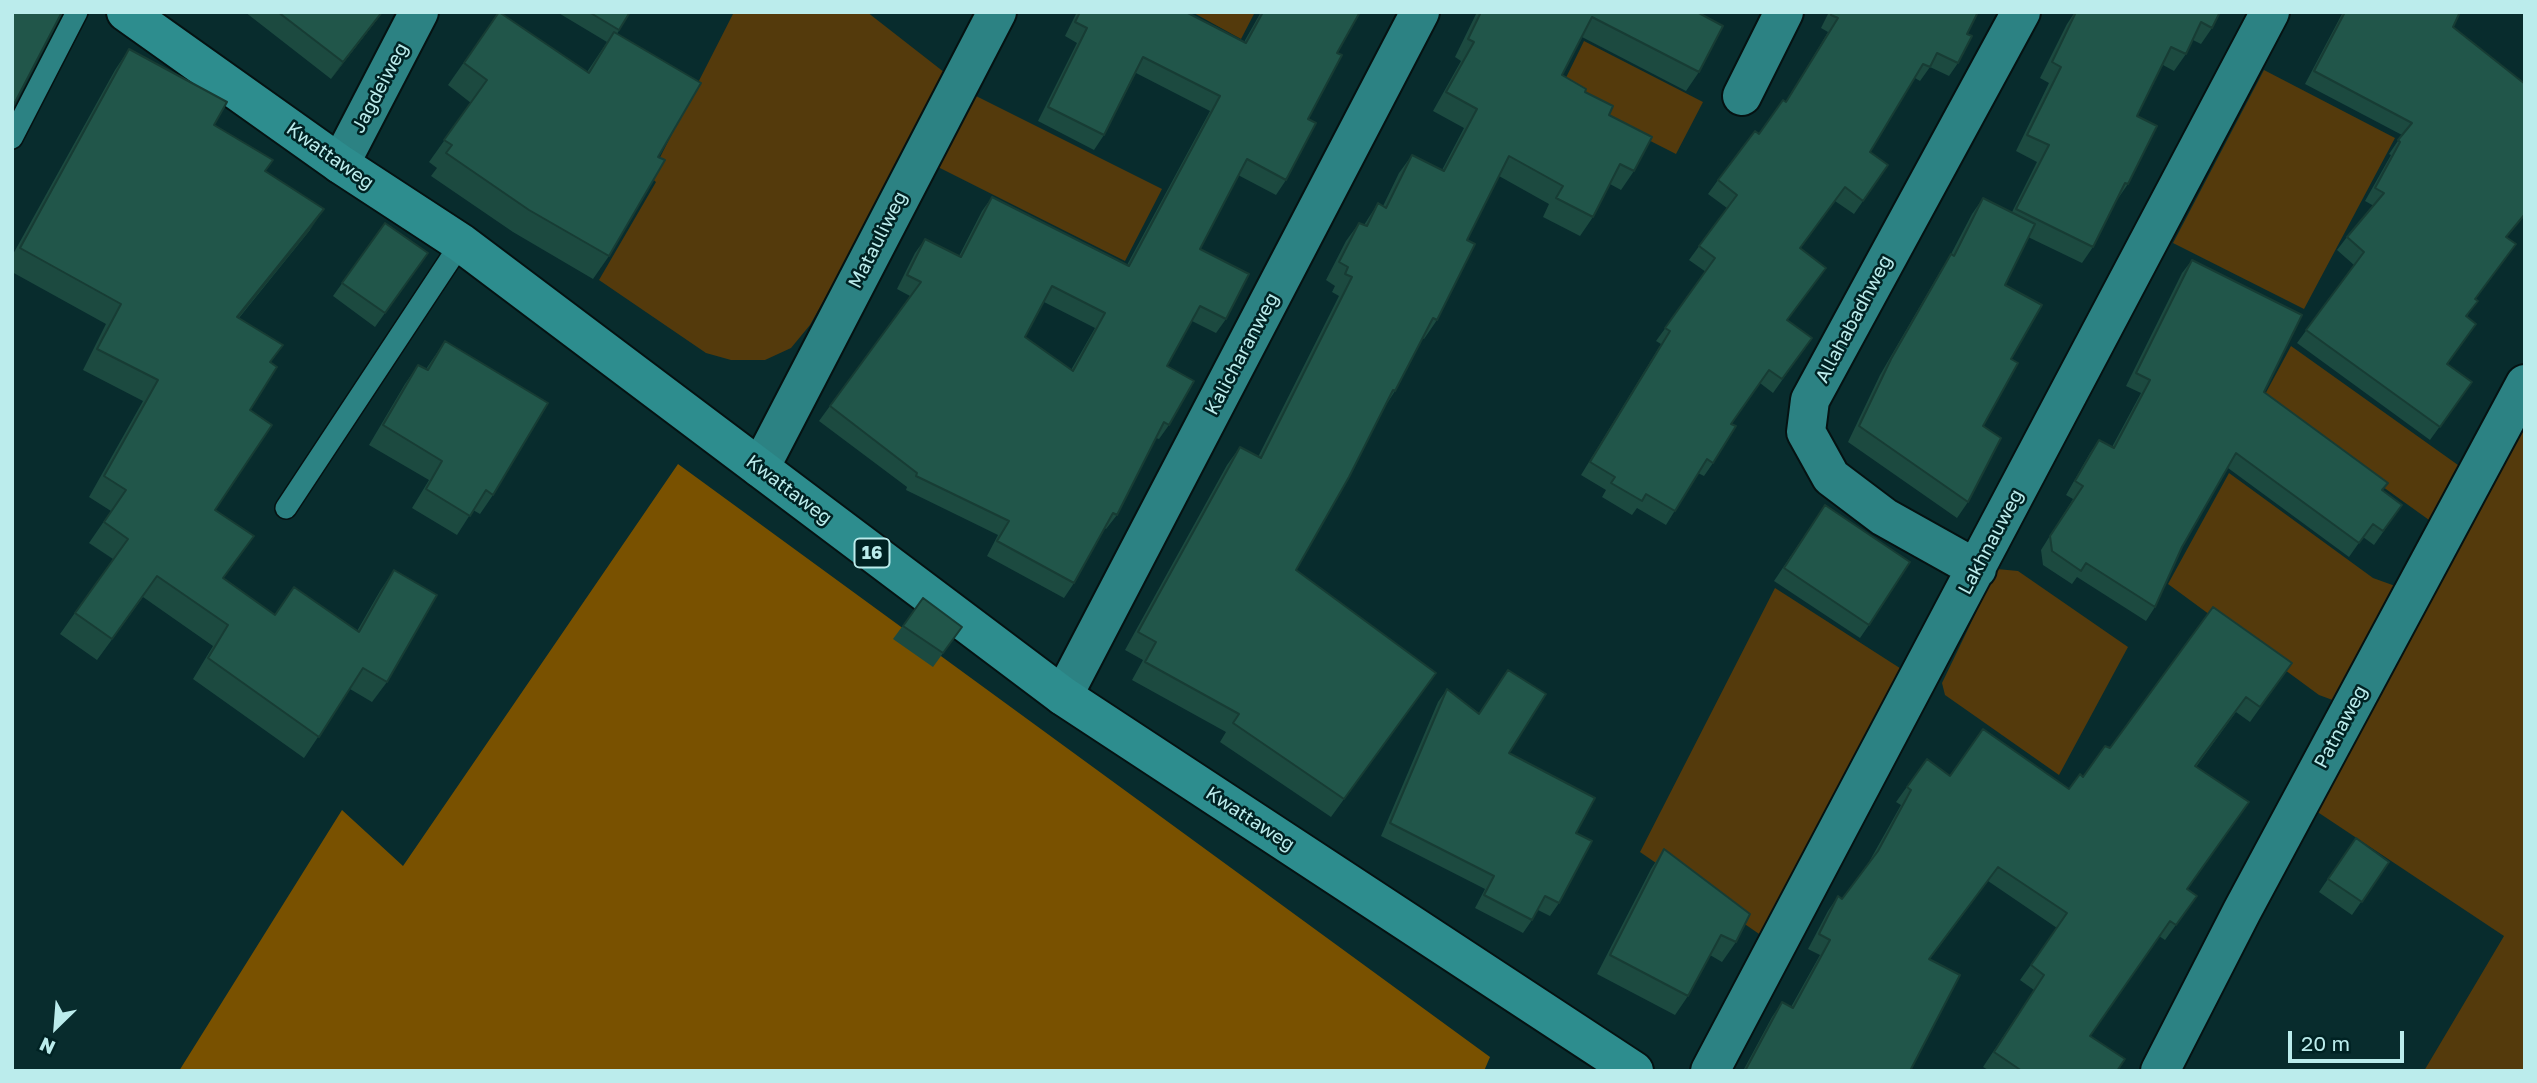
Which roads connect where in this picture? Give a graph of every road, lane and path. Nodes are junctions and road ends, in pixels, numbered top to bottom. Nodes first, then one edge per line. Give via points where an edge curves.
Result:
1 (77, 12) edge
2 (127, 12) edge
3 (419, 12) edge
4 (997, 12) edge
5 (1420, 12) edge
6 (1784, 12) edge
7 (2021, 12) edge
8 (2270, 12) edge
9 (1742, 96) dead end
10 (12, 138) edge
11 (340, 164) junction
12 (461, 243) junction
13 (2525, 384) edge
14 (760, 468) junction
15 (286, 508) dead end
16 (1977, 569) junction
17 (1063, 696) junction
18 (1634, 1071) edge
19 (1710, 1071) edge
20 (2160, 1071) edge

1 - 10 lane
2 - 11 main road, Kwattaweg / 16
3 - 11 street, Jagdeiweg
4 - 14 street, Matauliweg
5 - 17 street, Kalicharanweg
6 - 9 street
7 - 16 street, Allahabadhweg via 1810,400 1806,432 1832,477 1884,517
8 - 16 street, Lakhnauweg
11 - 12 main road, Kwattaweg / 16
12 - 14 main road, Kwattaweg / 16
12 - 15 lane
13 - 20 street, Patnaweg
14 - 17 main road, Kwattaweg / 16
16 - 19 street, Lakhnauweg
17 - 18 main road, Kwattaweg / 16

